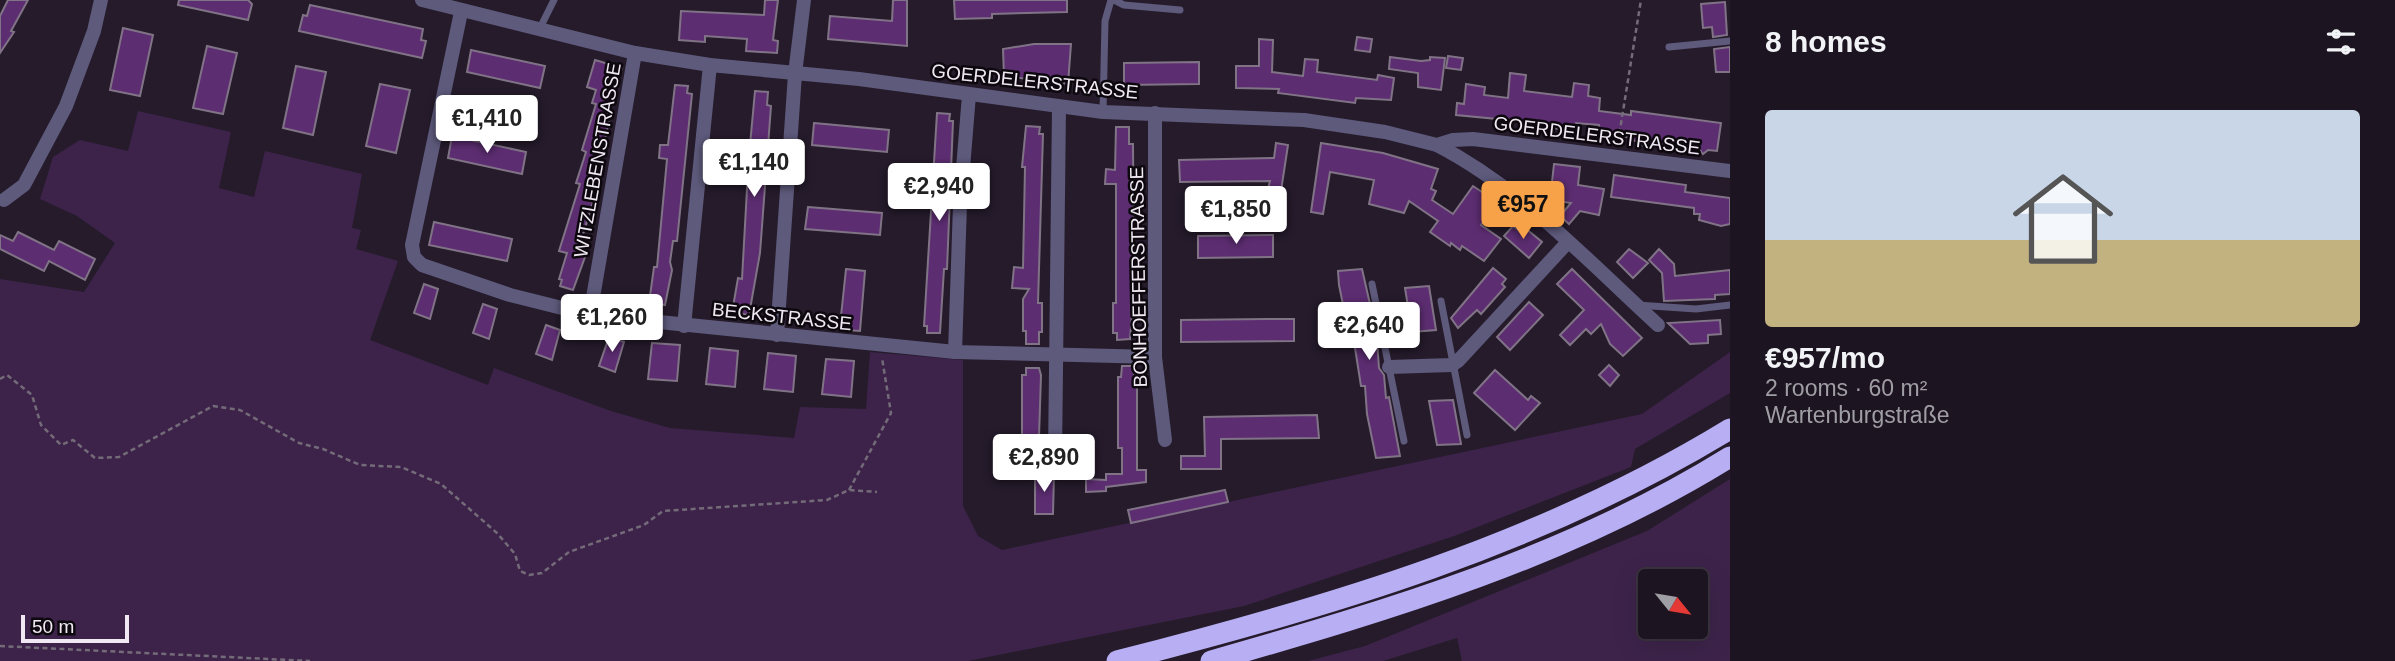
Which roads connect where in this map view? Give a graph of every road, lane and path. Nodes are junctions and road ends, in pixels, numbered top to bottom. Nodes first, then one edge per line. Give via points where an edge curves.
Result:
1 (101, 0) edge
2 (422, 0) edge
3 (554, 0) edge
4 (804, 0) edge
5 (1113, 0) edge
6 (1641, 0) edge
7 (1180, 10) dead end
8 (461, 12) junction
9 (538, 30) junction
10 (1730, 41) edge
11 (1669, 47) dead end
12 (635, 53) junction
13 (710, 65) junction
14 (796, 74) junction
15 (970, 95) junction
16 (1059, 107) junction
17 (1103, 111) junction
18 (1155, 113) junction
19 (1437, 145) junction
20 (1616, 156) junction
21 (1730, 171) edge
22 (2, 199) edge
23 (1568, 242) junction
24 (1372, 284) dead end
25 (1441, 301) dead end
26 (1730, 304) edge
27 (1636, 305) junction
28 (590, 315) junction
29 (1658, 325) dead end
30 (684, 326) junction
31 (777, 335) junction
32 (881, 345) junction
33 (954, 352) junction
34 (1057, 354) junction
35 (1155, 357) junction
36 (1452, 365) junction
37 (1389, 367) junction
38 (0, 379) edge
39 (1730, 429) edge
40 (1467, 435) dead end
41 (1165, 440) dead end
42 (1404, 441) dead end
43 (1055, 457) dead end
44 (1730, 457) edge
45 (849, 490) junction
46 (877, 492) dead end
47 (0, 646) edge
48 (310, 661) edge
49 (1117, 661) edge
50 (1211, 661) edge

1 - 22 street via 66,106 24,185
2 - 8 street, GOERDELERSTRASSE
3 - 9 lane
4 - 14 street
5 - 7 lane
5 - 17 lane via 1105,21
6 - 20 path
8 - 9 street, GOERDELERSTRASSE
8 - 28 street, BECKSTRASSE via 411,245 414,257 422,265 510,295
9 - 12 street, GOERDELERSTRASSE
10 - 11 lane
12 - 13 street, GOERDELERSTRASSE
12 - 28 street, WITZLEBENSTRASSE
13 - 14 street, GOERDELERSTRASSE
13 - 30 street
14 - 15 street, GOERDELERSTRASSE
14 - 31 street
15 - 16 street, GOERDELERSTRASSE
15 - 33 street
16 - 17 street, GOERDELERSTRASSE
16 - 34 street
17 - 18 street, GOERDELERSTRASSE
18 - 19 street, GOERDELERSTRASSE via 1304,120
18 - 35 street, BONHOEFFERSTRASSE
19 - 20 street, GOERDELERSTRASSE via 1473,139
19 - 23 street via 1506,187
20 - 21 street, GOERDELERSTRASSE
23 - 27 street
23 - 36 street
24 - 37 lane
25 - 36 lane
26 - 27 lane via 1696,309
27 - 29 street
28 - 30 street, BECKSTRASSE
30 - 31 street, BECKSTRASSE
31 - 32 street, BECKSTRASSE
32 - 33 street, BECKSTRASSE
32 - 45 path via 891,413
33 - 34 street, BECKSTRASSE
34 - 35 street, BECKSTRASSE
34 - 43 street
35 - 41 street, BONHOEFFERSTRASSE
36 - 37 street
36 - 40 lane
37 - 42 lane
38 - 45 path via 6,375 32,395 41,425 61,445 73,440 95,458 119,457 213,406 240,410 299,443 360,465 401,467 441,484 497,533 515,554 520,571 530,575 542,573 569,552 644,525 663,511 827,500
39 - 49 highway via 1619,492 1473,554 1265,621
44 - 50 highway via 1632,513 1480,577
45 - 46 path
47 - 48 path

